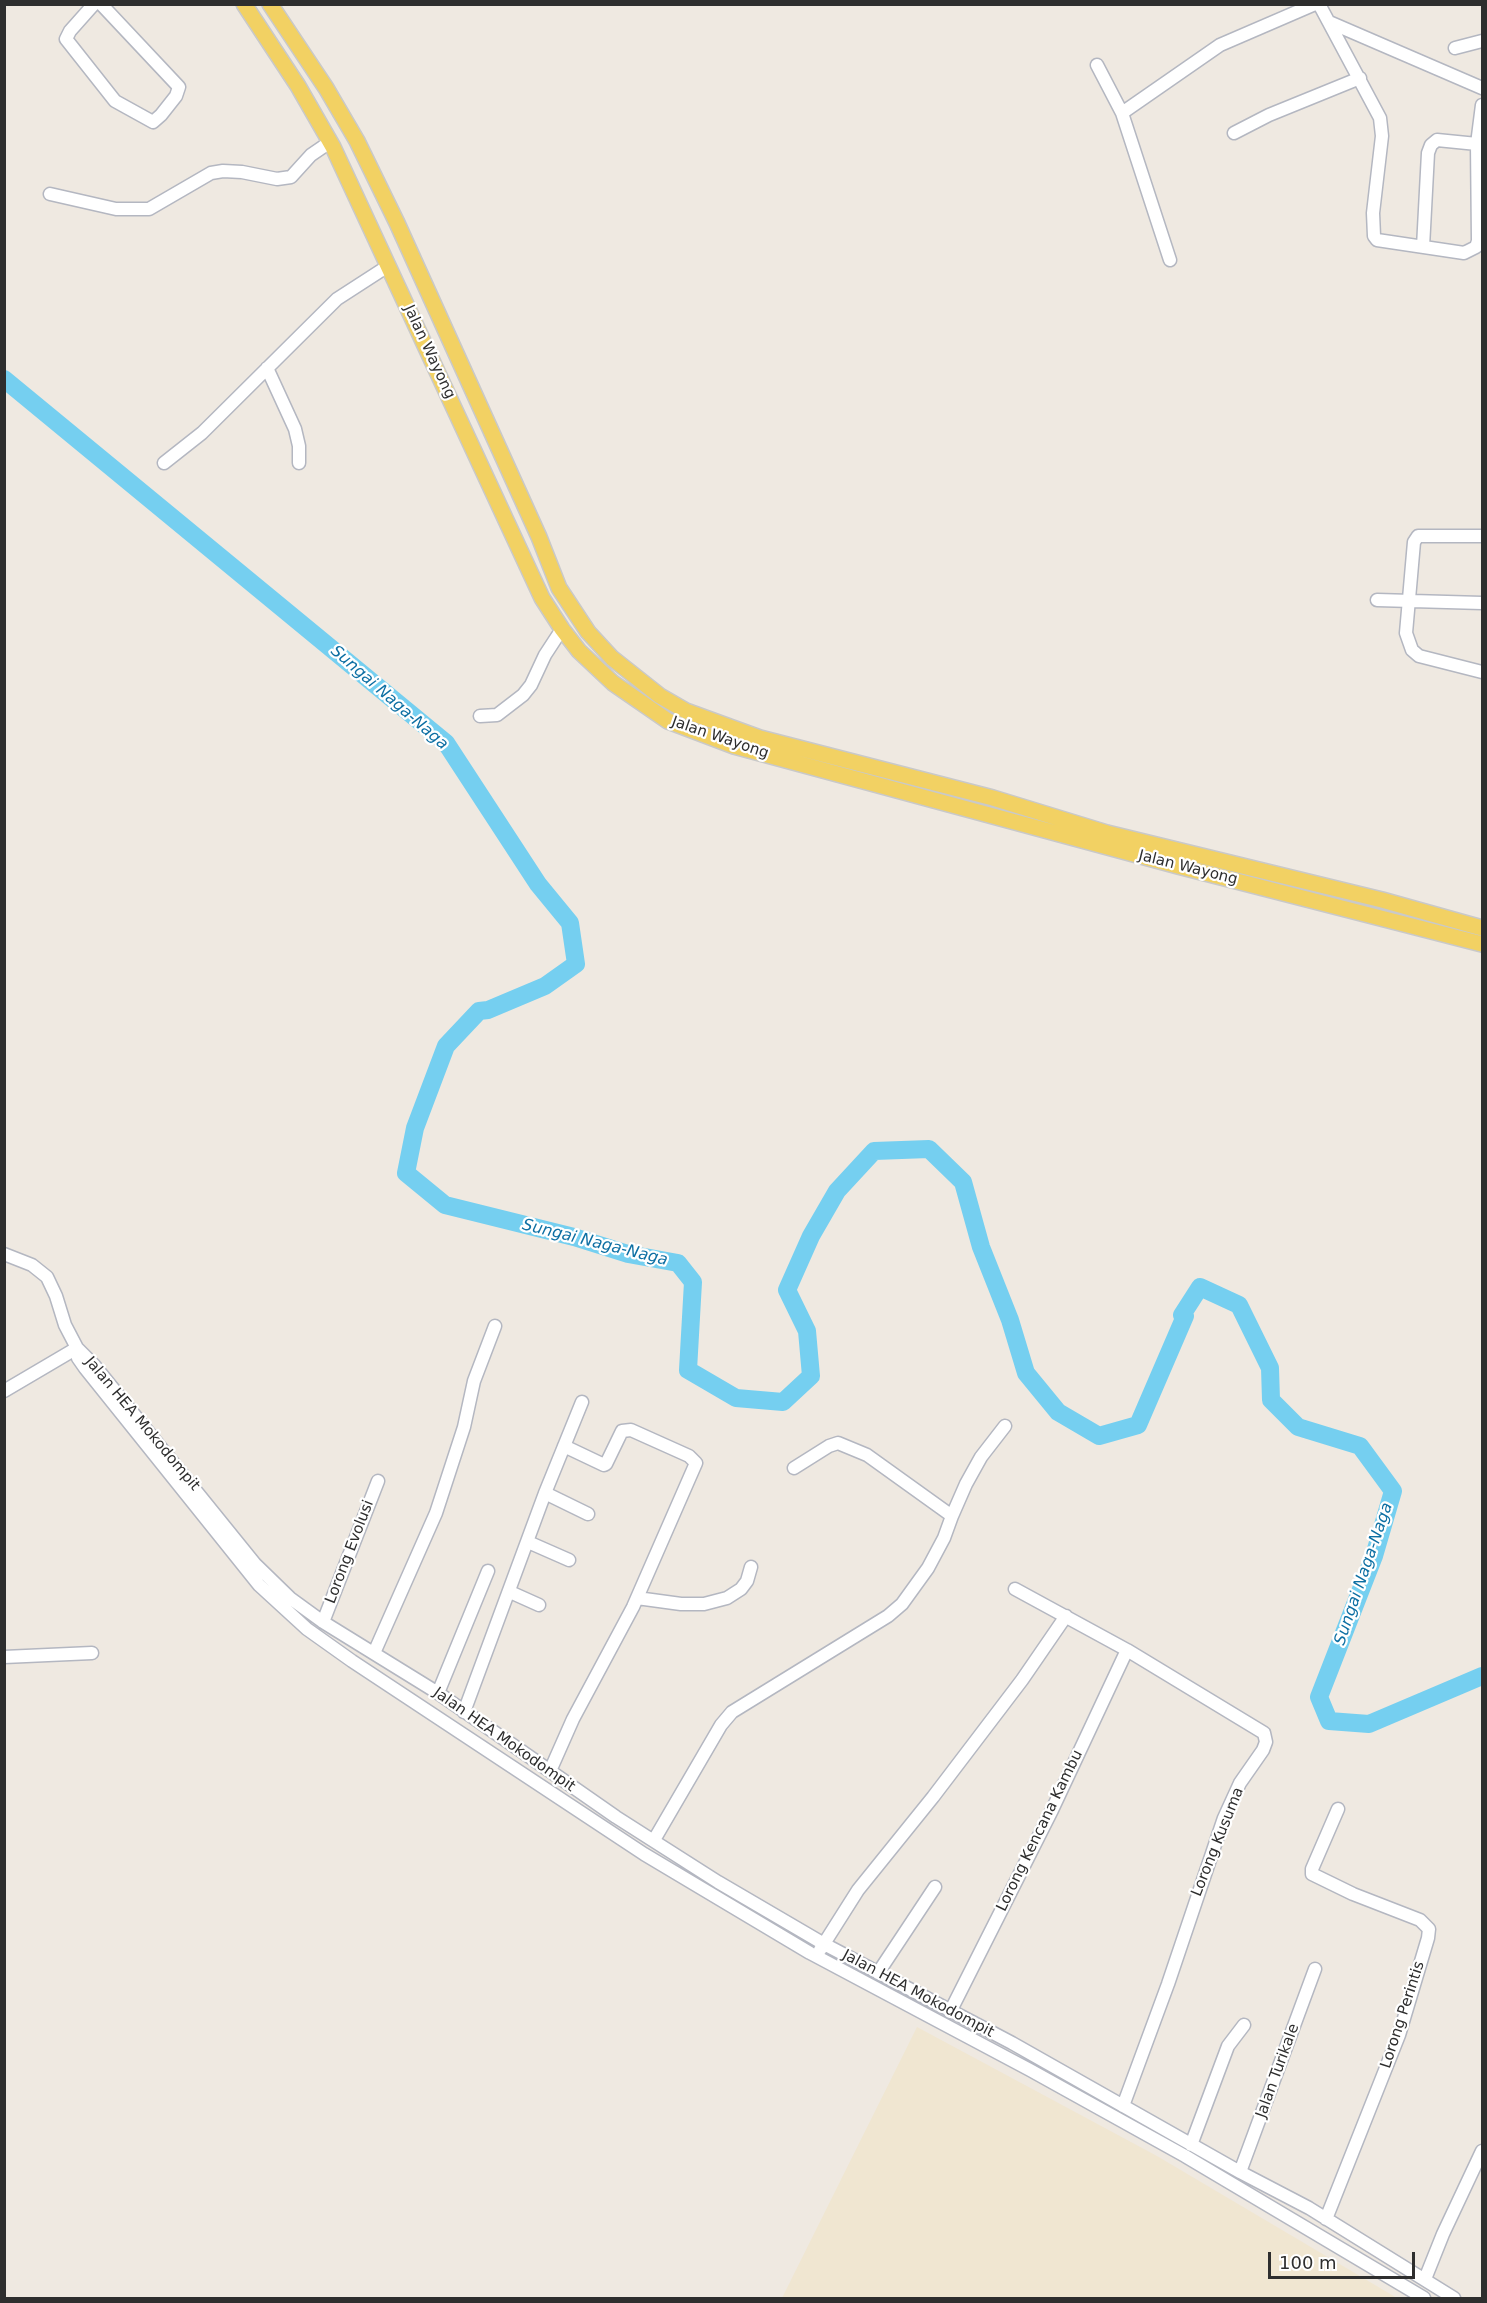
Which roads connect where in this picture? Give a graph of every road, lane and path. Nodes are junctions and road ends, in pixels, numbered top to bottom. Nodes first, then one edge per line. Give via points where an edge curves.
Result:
1 (94, 4) edge
2 (101, 4) edge
3 (244, 4) edge
4 (270, 4) edge
5 (1317, 4) edge
6 (1329, 21) junction
7 (1482, 41) edge
8 (1455, 48) dead end
9 (1097, 64) dead end
10 (318, 75) junction
11 (1360, 78) junction
12 (298, 87) junction
13 (1482, 88) edge
14 (1482, 105) edge
15 (1122, 112) junction
16 (1234, 133) dead end
17 (330, 142) junction
18 (1477, 144) junction
19 (50, 194) dead end
20 (1423, 247) junction
21 (1170, 260) dead end
22 (388, 266) junction
23 (267, 368) junction
24 (164, 463) dead end
25 (299, 463) dead end
26 (1482, 536) edge
27 (1482, 598) edge
28 (1408, 599) junction
29 (1377, 600) dead end
30 (1482, 603) edge
31 (562, 629) junction
32 (1482, 666) edge
33 (1465, 667) junction
34 (1482, 672) edge
35 (480, 716) dead end
36 (1482, 928) edge
37 (1482, 944) edge
38 (4, 1254) edge
39 (495, 1326) dead end
40 (77, 1348) junction
41 (4, 1383) edge
42 (4, 1391) edge
43 (582, 1402) dead end
44 (1005, 1426) dead end
45 (564, 1446) junction
46 (794, 1468) dead end
47 (378, 1481) dead end
48 (545, 1493) junction
49 (588, 1514) dead end
50 (952, 1516) junction
51 (528, 1542) junction
52 (569, 1560) dead end
53 (751, 1567) dead end
54 (488, 1571) dead end
55 (1015, 1588) dead end
56 (510, 1592) junction
57 (637, 1598) junction
58 (539, 1605) dead end
59 (1066, 1616) junction
60 (323, 1622) junction
61 (1126, 1650) junction
62 (92, 1653) dead end
63 (374, 1653) junction
64 (4, 1657) edge
65 (438, 1693) junction
66 (464, 1712) junction
67 (534, 1761) junction
68 (550, 1772) junction
69 (525, 1775) junction
70 (1338, 1809) dead end
71 (616, 1817) junction
72 (608, 1830) junction
73 (654, 1840) junction
74 (935, 1887) dead end
75 (824, 1944) junction
76 (816, 1956) junction
77 (1315, 1969) dead end
78 (878, 1973) junction
79 (950, 2012) junction
80 (1244, 2025) dead end
81 (1068, 2075) junction
82 (1062, 2088) junction
83 (1123, 2106) junction
84 (1191, 2145) junction
85 (1482, 2151) edge
86 (1240, 2172) junction
87 (1326, 2219) junction
88 (1359, 2240) junction
89 (1351, 2254) junction
90 (1425, 2279) junction
91 (1424, 2298) edge
92 (1454, 2298) edge

1 - 2 street via 66,39 116,101 153,122 168,107 179,87
3 - 12 main road, Jalan Wayong
4 - 10 main road, Jalan Wayong
5 - 6 street
5 - 15 street via 1220,45
6 - 11 street
6 - 13 street
7 - 8 street
9 - 15 street
10 - 12 main road
10 - 36 main road, Jalan Wayong via 357,141 397,223 559,588 588,632 612,658 660,696 686,711 770,741
11 - 16 street
11 - 20 street via 1381,127 1374,236 1377,240
12 - 17 main road, Jalan Wayong
14 - 18 street
15 - 21 street
17 - 19 street via 311,155 291,177 211,173 149,209 116,209
17 - 22 main road, Jalan Wayong
18 - 20 street via 1437,140 1431,145
18 - 20 street via 1476,247 1464,253
22 - 23 street via 337,299
22 - 31 main road, Jalan Wayong via 535,584
23 - 24 street via 202,433
23 - 25 street via 295,429
26 - 28 street via 1418,536 1414,542
27 - 28 street
28 - 29 street
28 - 30 street
28 - 33 street via 1406,633 1412,650 1419,656
31 - 35 street via 523,695 497,715
31 - 37 main road, Jalan Wayong via 579,651 639,703 668,721 734,747
32 - 33 street
33 - 34 street
38 - 40 street via 32,1264 47,1277
39 - 63 street via 474,1381 436,1513
40 - 41 street via 51,1356
40 - 42 street
40 - 60 street, Jalan HEA Mokodompit via 255,1564 290,1598
40 - 69 street, Jalan HEA Mokodompit via 78,1358 259,1586 289,1614 352,1660
43 - 45 street
44 - 50 street via 981,1456
45 - 48 street
45 - 57 street via 604,1465 622,1431 631,1430 689,1456 696,1463
46 - 50 street via 838,1443 876,1461
47 - 60 street, Lorong Evolusi
48 - 49 street
48 - 51 street
50 - 73 street via 928,1568 902,1604 732,1712
51 - 52 street
51 - 56 street
53 - 57 street via 741,1589 727,1598 681,1605
54 - 65 street
55 - 59 street
56 - 58 street
56 - 66 street
57 - 68 street via 573,1719
59 - 61 street
59 - 75 street via 1022,1680 858,1890
60 - 63 street, Jalan HEA Mokodompit
61 - 79 street, Lorong Kencana Kambu via 1052,1810
61 - 83 street, Lorong Kusuma via 1259,1728 1266,1742 1224,1818
62 - 64 street
63 - 65 street, Jalan HEA Mokodompit
65 - 66 street, Jalan HEA Mokodompit
66 - 67 street, Jalan HEA Mokodompit
67 - 68 street, Jalan HEA Mokodompit
67 - 69 street
68 - 71 street, Jalan HEA Mokodompit
69 - 72 street, Jalan HEA Mokodompit
70 - 87 street, Lorong Perintis via 1312,1869 1314,1876 1420,1920 1429,1929 1399,2035
71 - 72 street
71 - 73 street, Jalan HEA Mokodompit
72 - 76 street, Jalan HEA Mokodompit
73 - 75 street, Jalan HEA Mokodompit
74 - 78 street
75 - 76 street
75 - 78 street, Jalan HEA Mokodompit
76 - 82 street, Jalan HEA Mokodompit
77 - 86 street, Jalan Turikale
78 - 79 street, Jalan HEA Mokodompit
79 - 81 street, Jalan HEA Mokodompit
80 - 84 street via 1228,2046
81 - 82 street
81 - 83 street, Jalan HEA Mokodompit
82 - 89 street, Jalan HEA Mokodompit
83 - 84 street, Jalan HEA Mokodompit
84 - 86 street, Jalan HEA Mokodompit
85 - 90 street
86 - 87 street, Jalan HEA Mokodompit
87 - 88 street, Jalan HEA Mokodompit
88 - 89 street
88 - 90 street, Jalan HEA Mokodompit
89 - 91 street, Jalan HEA Mokodompit
90 - 92 street, Jalan HEA Mokodompit

